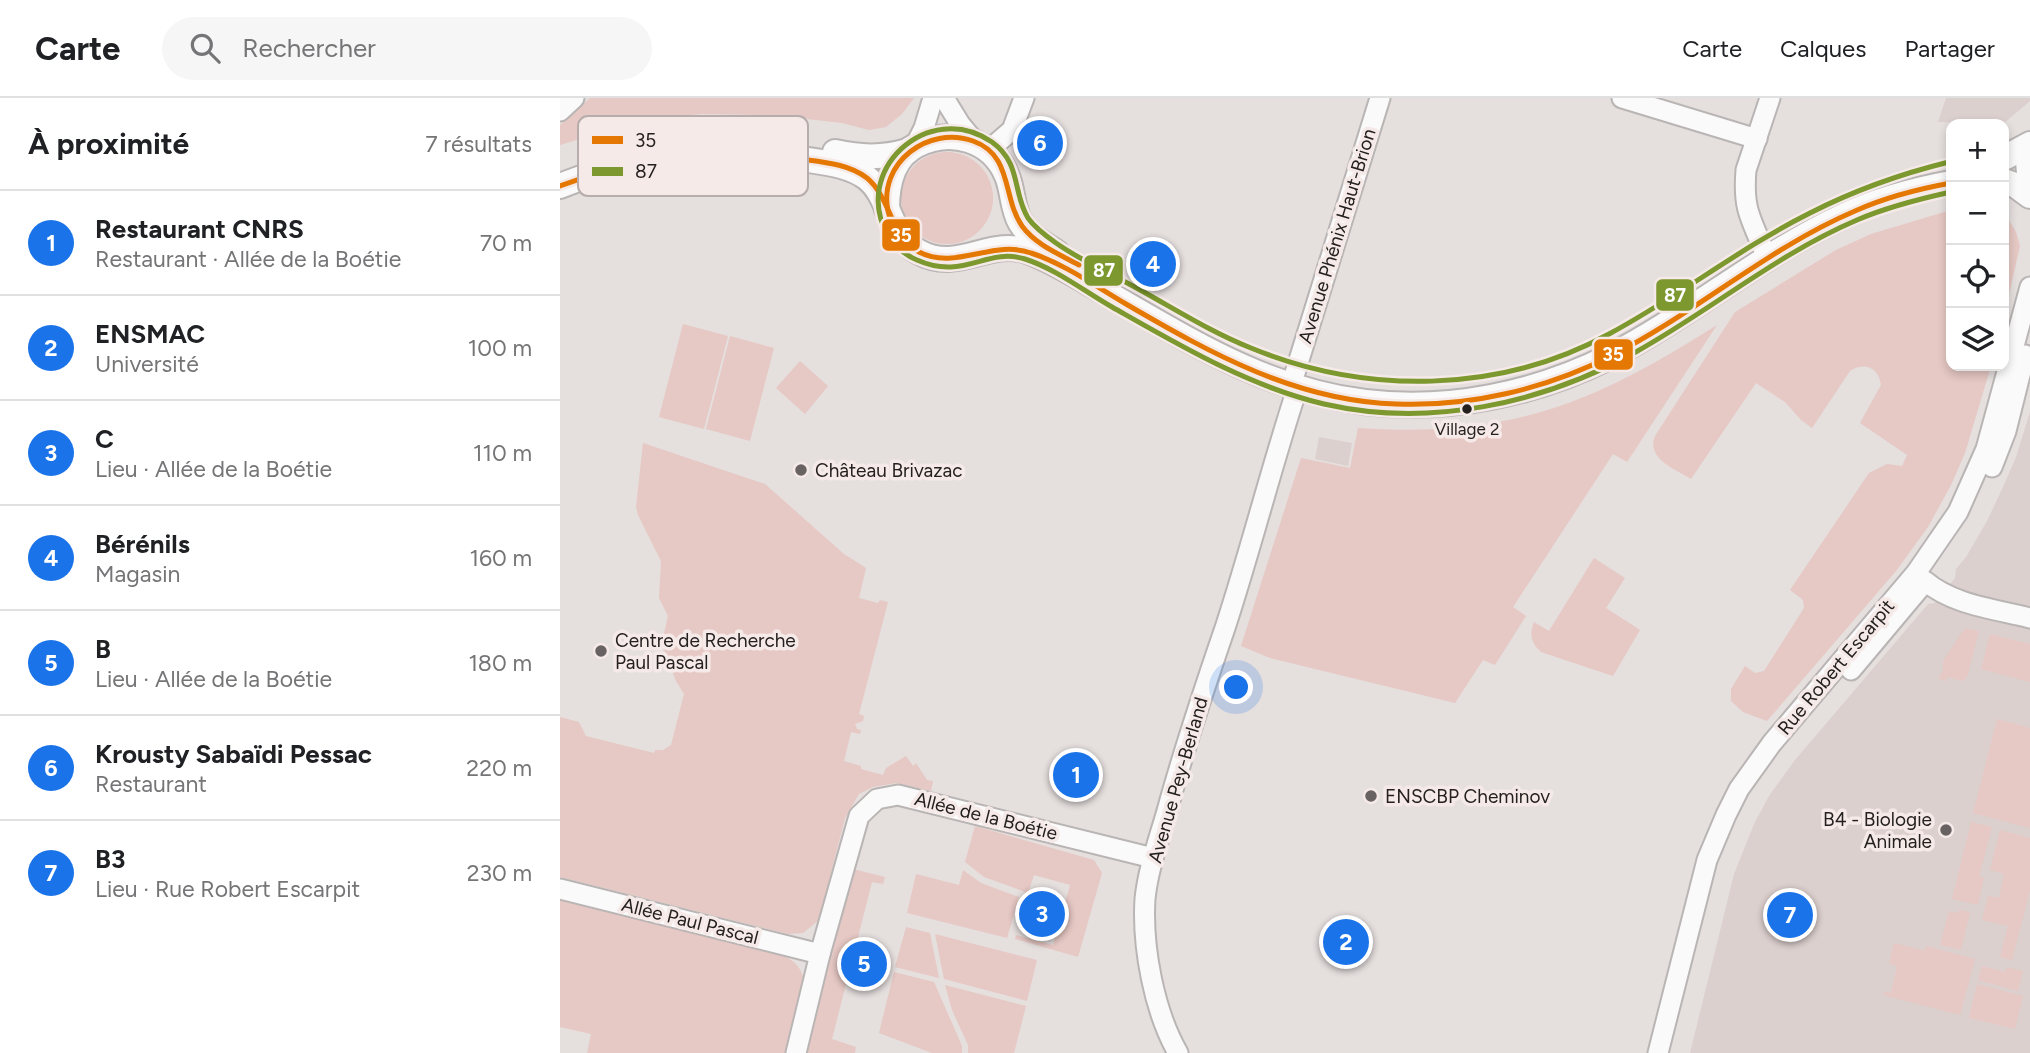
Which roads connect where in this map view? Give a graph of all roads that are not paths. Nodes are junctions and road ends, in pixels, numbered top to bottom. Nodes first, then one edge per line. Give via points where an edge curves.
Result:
1 (574, 98) edge
2 (933, 98) edge
3 (944, 98) edge
4 (1024, 98) edge
5 (1380, 98) edge
6 (1622, 98) edge
7 (1770, 98) edge
8 (560, 111) edge
9 (1757, 139) junction
10 (2030, 144) edge
11 (981, 146) junction
12 (808, 147) edge
13 (911, 149) junction
14 (2009, 155) edge
15 (2030, 155) edge
16 (808, 160) edge
17 (578, 169) edge
18 (1946, 172) edge
19 (560, 175) edge
20 (578, 180) edge
21 (2007, 182) edge
22 (1946, 184) edge
23 (2030, 185) edge
24 (560, 186) edge
25 (1011, 195) junction
26 (2030, 196) edge
27 (887, 209) junction
28 (1763, 248) junction
29 (977, 253) junction
30 (2030, 287) edge
31 (2030, 336) edge
32 (1296, 381) junction
33 (1925, 581) junction
34 (2030, 618) edge
35 (1153, 858) junction
36 (560, 889) edge
37 (820, 954) junction
38 (796, 1053) edge
39 (1178, 1053) edge
40 (1658, 1053) edge
41 (1671, 1053) edge

1 - 8 street
2 - 13 street via 924,128
3 - 11 street
4 - 11 street via 1013,131
5 - 32 street, Avenue Phénix Haut-Brion
6 - 9 street
7 - 9 street
9 - 28 street via 1746,170 1745,203
10 - 14 main road
11 - 13 main road via 954,136 933,138
11 - 25 main road via 1000,163
12 - 13 main road via 884,158
13 - 27 main road via 894,168 887,188
15 - 23 main road
16 - 27 main road via 855,170 874,185
17 - 19 main road
18 - 28 main road via 1879,190
20 - 24 main road
21 - 26 main road
22 - 32 main road via 1900,195 1817,229 1632,344 1534,387 1474,400 1404,404 1334,398
25 - 29 main road via 1003,229
25 - 32 main road via 1028,232 1062,256
27 - 29 main road via 902,240 931,258 962,259
28 - 32 main road via 1612,343 1527,377 1464,389 1410,391
29 - 32 main road via 1005,247 1033,253 1215,355 1267,379
30 - 40 street, Rue Robert Escarpit via 1986,449 1958,512 1916,573 1772,743 1726,815 1707,860
31 - 33 street, Rue Robert Escarpit via 1992,469 1969,517
32 - 35 street, Avenue Pey-Berland via 1245,568
33 - 34 street via 1954,599
33 - 41 street, Rue Robert Escarpit via 1773,761 1750,795 1720,863
35 - 37 street, Allée de la Boétie via 898,795 877,799 859,816
35 - 39 street, Avenue Pey-Berland via 1146,898 1147,956 1159,1006
36 - 37 street, Allée Paul Pascal
37 - 38 street, Allée de la Boétie

